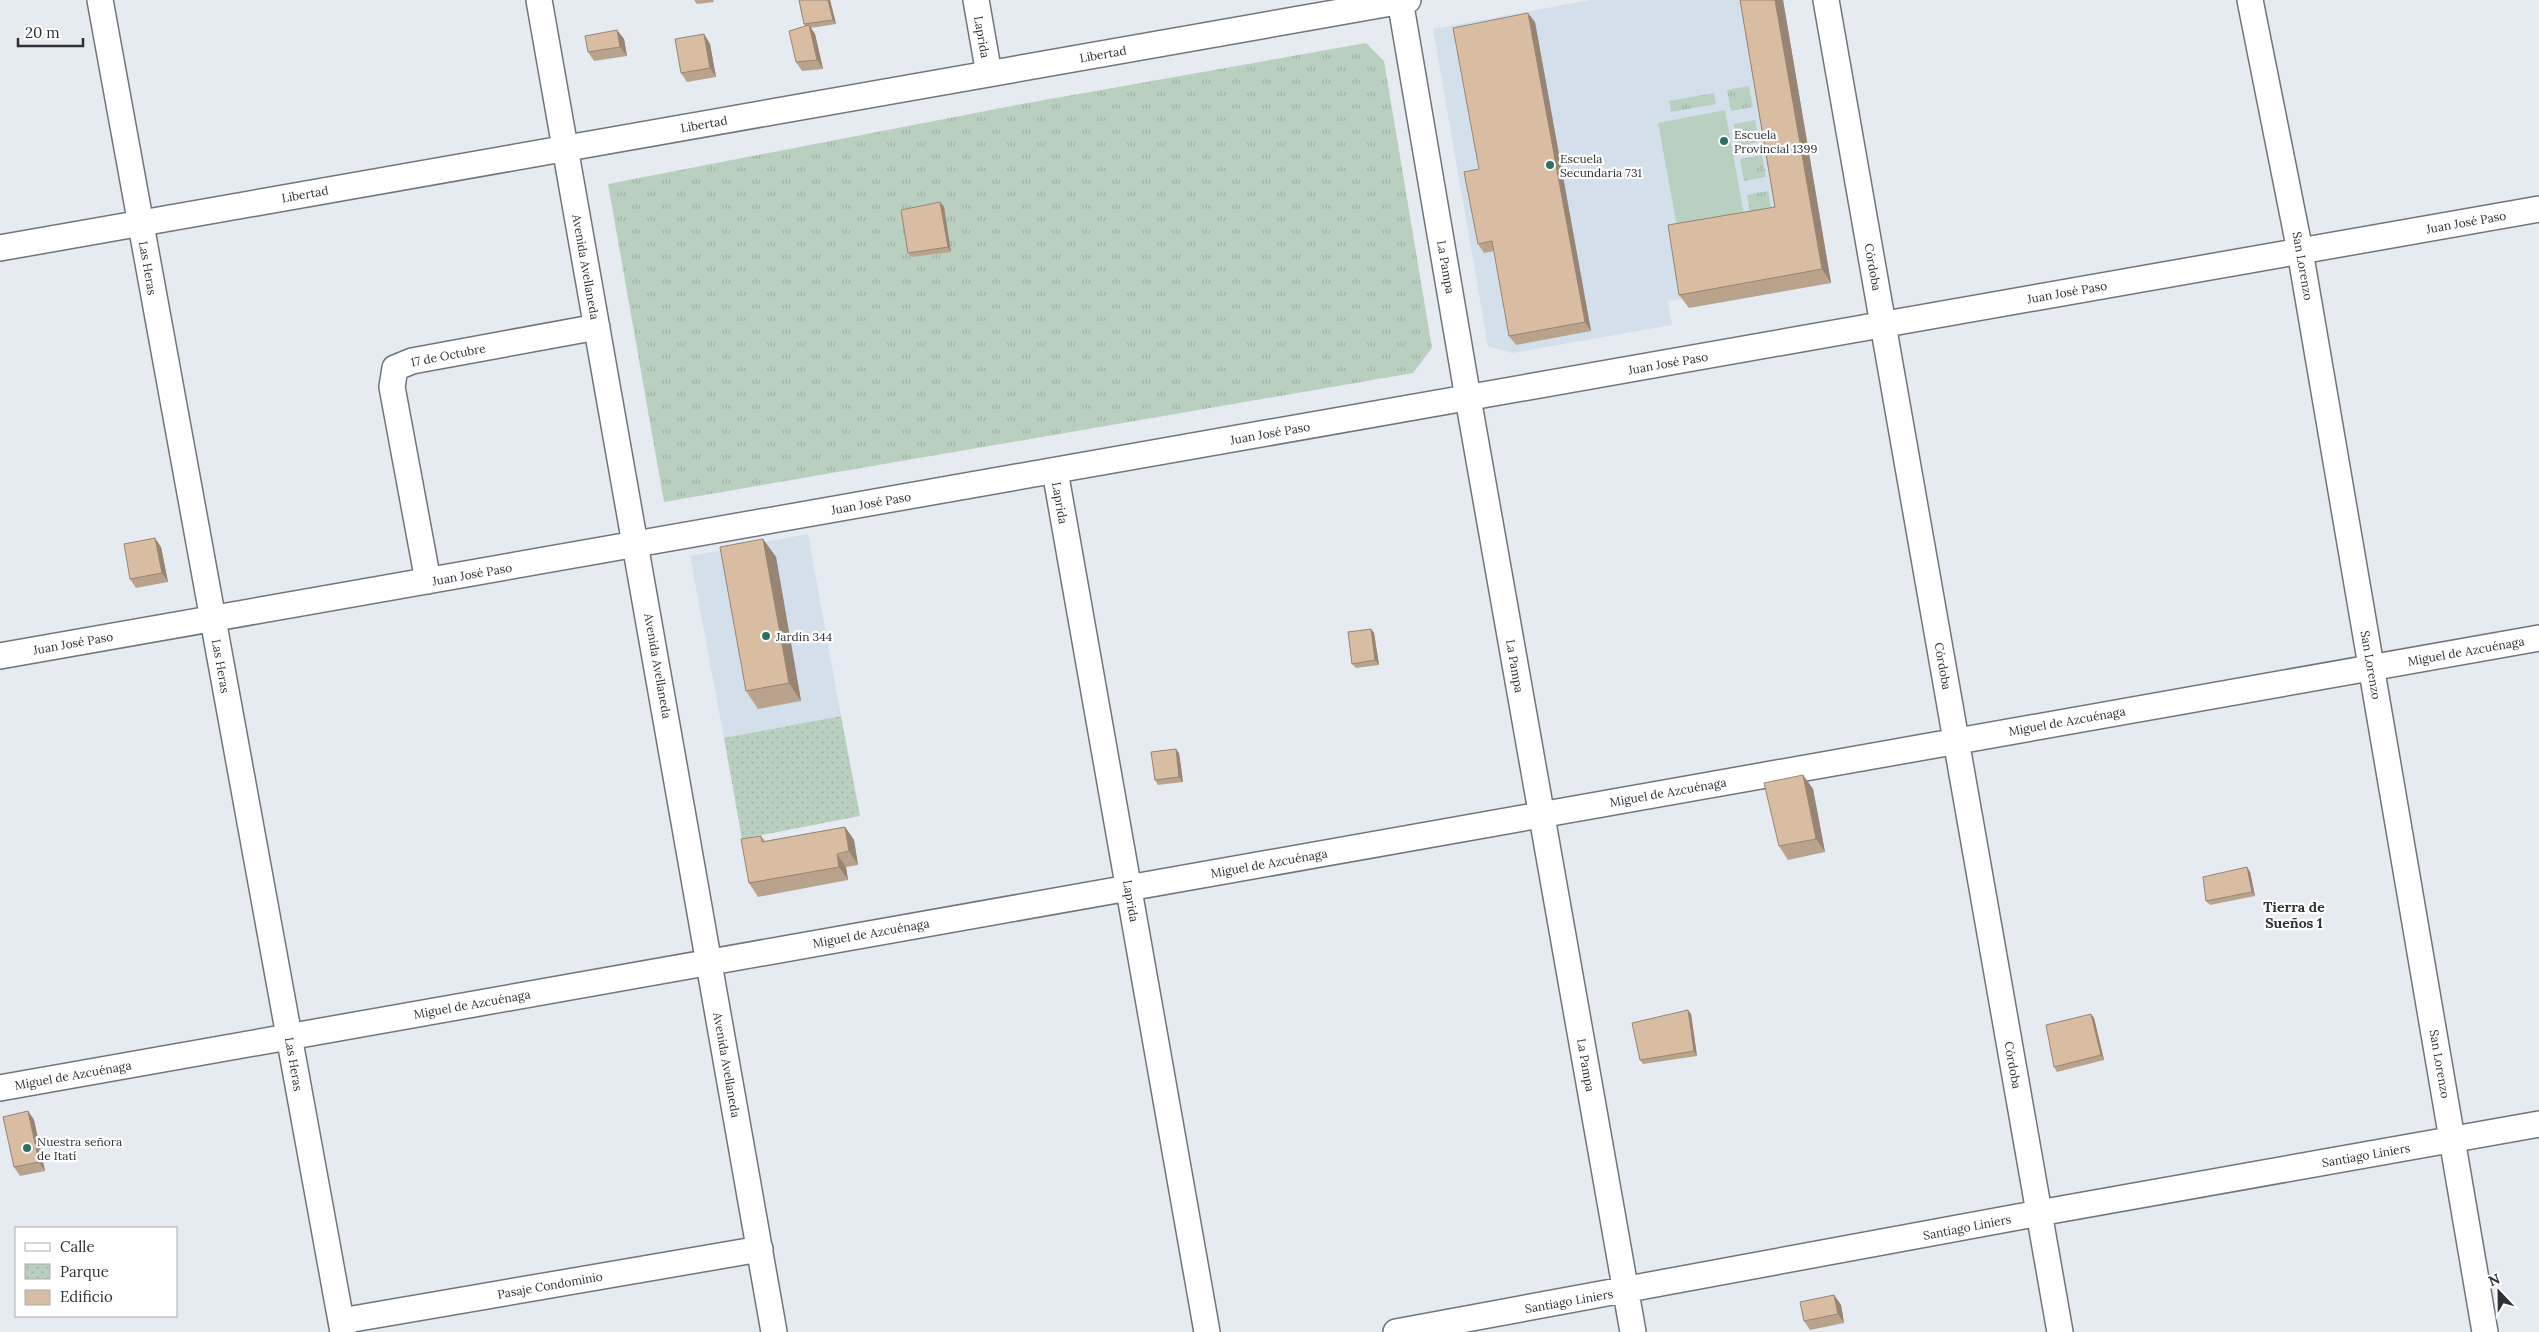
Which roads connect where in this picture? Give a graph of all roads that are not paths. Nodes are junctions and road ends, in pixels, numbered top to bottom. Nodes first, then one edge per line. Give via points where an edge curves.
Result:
1 (100, 0) edge
2 (539, 0) edge
3 (976, 0) edge
4 (1403, 0) edge
5 (1826, 0) edge
6 (2250, 0) edge
7 (989, 74) junction
8 (566, 148) junction
9 (2539, 209) edge
10 (140, 223) junction
11 (0, 248) edge
12 (2300, 251) junction
13 (1883, 325) junction
14 (597, 327) junction
15 (1468, 398) junction
16 (1055, 471) junction
17 (636, 545) junction
18 (428, 581) junction
19 (212, 619) junction
20 (2539, 638) edge
21 (0, 656) edge
22 (2372, 667) junction
23 (1956, 741) junction
24 (1542, 815) junction
25 (1128, 888) junction
26 (709, 962) junction
27 (289, 1037) junction
28 (0, 1088) edge
29 (2539, 1124) edge
30 (2452, 1140) junction
31 (2039, 1213) junction
32 (760, 1249) junction
33 (1626, 1290) junction
34 (342, 1327) edge
35 (774, 1332) edge
36 (1207, 1332) edge
37 (1396, 1332) edge
38 (1633, 1332) edge
39 (2060, 1332) edge
40 (2485, 1332) edge

1 - 10 street, Las Heras
2 - 8 street, Avenida Avellaneda
3 - 7 street, Laprida
4 - 7 street, Libertad
4 - 15 street, La Pampa
5 - 13 street, Córdoba
6 - 12 street, San Lorenzo
7 - 8 street, Libertad
8 - 10 street, Libertad
8 - 14 street, Avenida Avellaneda
9 - 12 street, Juan José Paso
10 - 11 street, Libertad
10 - 19 street, Las Heras
12 - 13 street, Juan José Paso
12 - 22 street, San Lorenzo
13 - 15 street, Juan José Paso
13 - 23 street, Córdoba
14 - 17 street, Avenida Avellaneda
14 - 18 street, 17 de Octubre via 412,361 395,368 392,387
15 - 16 street, Juan José Paso
15 - 24 street, La Pampa
16 - 17 street, Juan José Paso
16 - 25 street, Laprida
17 - 18 street, Juan José Paso
17 - 26 street, Avenida Avellaneda
18 - 19 street, Juan José Paso
19 - 21 street, Juan José Paso
19 - 27 street, Las Heras
20 - 22 street, Miguel de Azcuénaga
22 - 23 street, Miguel de Azcuénaga
22 - 30 street, San Lorenzo
23 - 24 street, Miguel de Azcuénaga
23 - 31 street, Córdoba
24 - 25 street, Miguel de Azcuénaga
24 - 33 street, La Pampa
25 - 26 street, Miguel de Azcuénaga
25 - 36 street, Laprida
26 - 27 street, Miguel de Azcuénaga
26 - 32 street, Avenida Avellaneda
27 - 28 street, Miguel de Azcuénaga
27 - 34 street, Las Heras
29 - 30 street, Santiago Liniers
30 - 31 street, Santiago Liniers
30 - 40 street, San Lorenzo
31 - 33 street, Santiago Liniers
31 - 39 street, Córdoba
32 - 34 street, Pasaje Condominio
32 - 35 street, Avenida Avellaneda
33 - 37 street, Santiago Liniers
33 - 38 street, La Pampa

